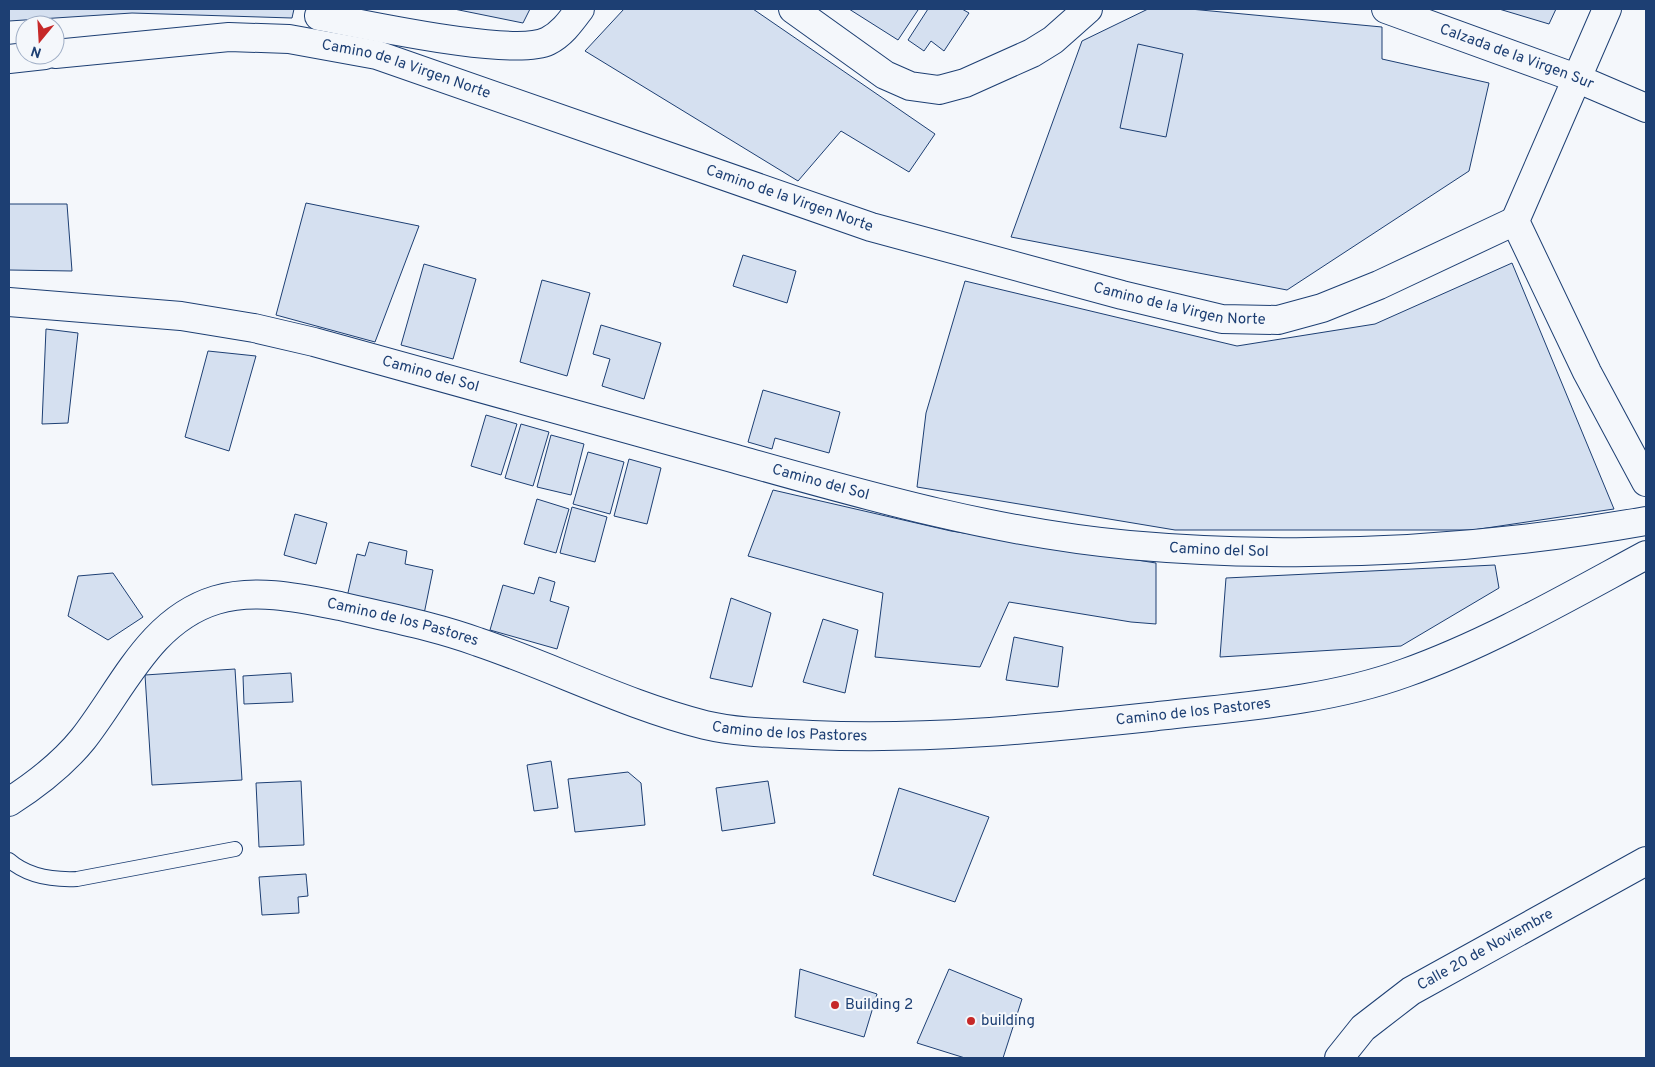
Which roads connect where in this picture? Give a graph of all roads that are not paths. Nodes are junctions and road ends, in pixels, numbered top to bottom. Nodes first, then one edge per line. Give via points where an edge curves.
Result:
1 (580, 9) edge
2 (793, 9) edge
3 (1088, 9) edge
4 (1386, 9) edge
5 (1606, 9) edge
6 (320, 12) edge
7 (313, 43) junction
8 (65, 53) edge
9 (1576, 78) junction
10 (1646, 108) edge
11 (1515, 221) junction
12 (9, 302) edge
13 (1646, 482) edge
14 (1646, 520) edge
15 (1646, 555) edge
16 (9, 802) edge
17 (235, 849) dead end
18 (9, 860) edge
19 (1646, 861) edge
20 (1339, 1058) edge

1 - 6 street via 565,28 547,41 527,46 433,37
2 - 3 street via 885,75 910,86 939,90 965,84 1032,53 1053,40
4 - 9 street, Calzada de la Virgen Sur
5 - 9 street
6 - 7 street
7 - 8 street, Camino de la Virgen Norte via 229,37
7 - 11 street, Camino de la Virgen Norte via 386,58 870,227 1222,319 1278,320 1322,308
9 - 10 street, Calzada de la Virgen Sur
9 - 11 street
11 - 13 street via 1587,372
12 - 14 street, Camino del Sol via 181,316 254,328 859,493 1053,535 1128,545 1290,552 1395,550 1573,534
15 - 16 street, Camino de los Pastores via 1496,634 1406,673 1358,687 1276,702 1004,732 852,736 766,733 710,726 639,706 477,641 407,621 299,598 272,595 224,598 178,617 144,652 82,740 45,779
17 - 18 lane via 59,880 41,876
19 - 20 street, Calle 20 de Noviembre via 1411,991 1363,1028

